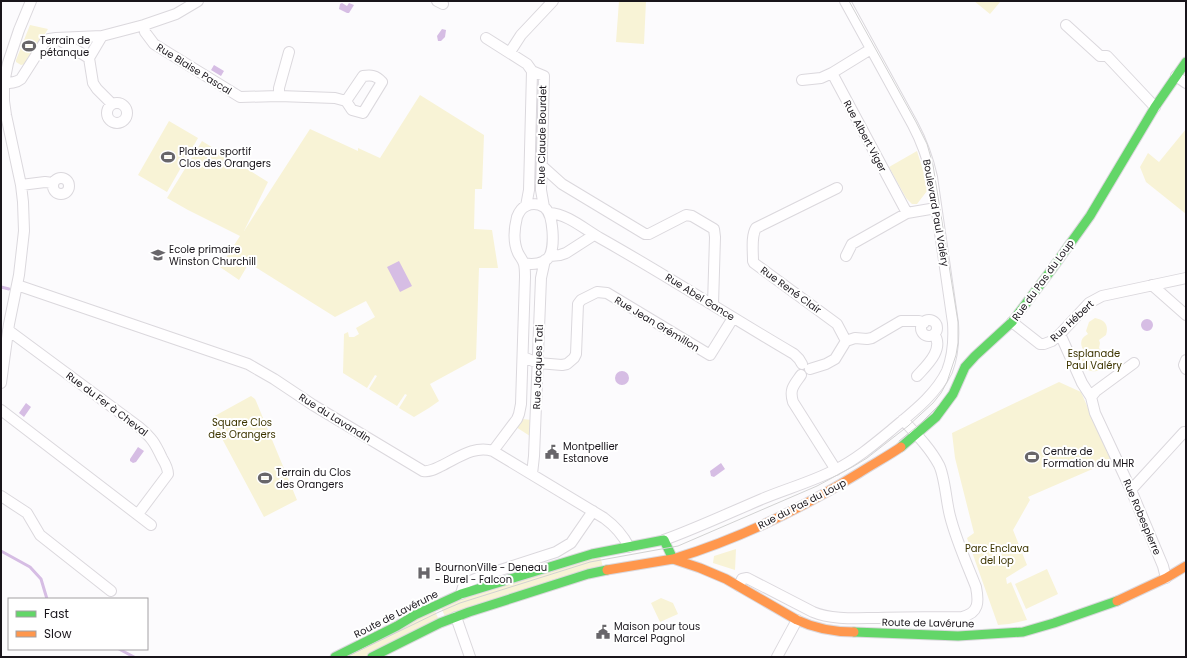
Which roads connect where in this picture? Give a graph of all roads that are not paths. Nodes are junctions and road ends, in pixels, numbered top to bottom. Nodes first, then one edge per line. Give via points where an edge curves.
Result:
1 (30, 1) edge
2 (198, 1) edge
3 (553, 1) edge
4 (844, 1) edge
5 (144, 25) junction
6 (1066, 25) dead end
7 (102, 36) junction
8 (56, 38) junction
9 (486, 38) dead end
10 (871, 49) junction
11 (289, 52) dead end
12 (510, 52) junction
13 (89, 58) junction
14 (1186, 62) edge
15 (532, 71) junction
16 (832, 73) junction
17 (1176, 76) junction
18 (802, 80) dead end
19 (4, 83) junction
20 (1186, 83) edge
21 (279, 96) junction
22 (346, 101) dead end
23 (112, 104) dead end
24 (1155, 107) junction
25 (542, 166) junction
26 (52, 183) dead end
27 (21, 185) junction
28 (837, 188) dead end
29 (526, 206) junction
30 (936, 208) junction
31 (547, 210) junction
32 (907, 212) junction
33 (594, 235) junction
34 (846, 256) dead end
35 (547, 258) junction
36 (524, 263) junction
37 (1184, 277) edge
38 (17, 285) junction
39 (1152, 286) junction
40 (713, 305) junction
41 (1186, 315) edge
42 (734, 318) junction
43 (1012, 322) junction
44 (8, 330) junction
45 (1060, 334) junction
46 (846, 341) junction
47 (952, 349) joint
48 (523, 357) junction
49 (1186, 360) edge
50 (538, 363) junction
51 (1134, 363) dead end
52 (806, 367) junction
53 (1186, 369) edge
54 (917, 376) dead end
55 (1, 383) edge
56 (1091, 397) junction
57 (1, 410) edge
58 (903, 420) junction
59 (1184, 432) dead end
60 (916, 434) junction
61 (493, 451) junction
62 (836, 470) junction
63 (532, 474) junction
64 (1131, 490) junction
65 (1, 496) edge
66 (593, 511) junction
67 (138, 514) junction
68 (151, 525) dead end
69 (664, 540) junction
70 (629, 547) junction
71 (673, 559) junction
72 (634, 565) junction
73 (1186, 566) edge
74 (1166, 578) junction
75 (741, 583) junction
76 (111, 591) dead end
77 (461, 594) junction
78 (456, 617) junction
79 (797, 620) junction
80 (335, 657) edge
81 (374, 657) edge
82 (470, 657) edge
83 (777, 657) edge

1 - 19 street via 8,63
2 - 5 street via 176,14
3 - 12 street via 521,35
4 - 10 street, Boulevard Paul Valéry
5 - 7 street
5 - 21 street, Rue Blaise Pascal via 145,32 154,44 240,97
6 - 24 street via 1100,56 1107,56
7 - 8 street
7 - 13 street
8 - 13 street
8 - 19 street via 44,43 21,79
9 - 12 street, Rue Claude Bourdet
10 - 16 street
10 - 30 street, Boulevard Paul Valéry via 922,142 932,177
11 - 21 street
12 - 15 street, Rue Claude Bourdet via 527,64
13 - 23 street via 93,83
14 - 17 street, Rue du Pas du Loup
15 - 25 street, Rue Claude Bourdet via 544,76
15 - 29 street, Rue Claude Bourdet via 529,190
16 - 18 street via 817,79
16 - 32 street, Rue Albert Viger
17 - 20 street
17 - 24 street, Rue du Pas du Loup
19 - 27 street via 6,115
21 - 22 street, Rue Blaise Pascal via 335,98
24 - 43 street, Rue du Pas du Loup via 1090,216
25 - 31 street, Rue Claude Bourdet via 541,190
25 - 40 street via 562,184 645,234 686,215 714,229
26 - 27 street
27 - 38 street via 24,231
28 - 46 street, Rue René Clair via 756,228 753,261 837,324
29 - 31 street via 538,205
29 - 36 street, Rue Jacques Tati via 520,211 515,228 516,246
30 - 32 street
30 - 47 street, Boulevard Paul Valéry via 954,333
31 - 33 street, Rue Abel Gance via 560,214
31 - 35 street, Rue Jacques Tati via 552,226
32 - 34 street via 852,244
33 - 35 street via 566,253
33 - 40 street, Rue Abel Gance
35 - 36 street via 534,264
35 - 50 street, Rue Jacques Tati via 541,278
36 - 48 street, Rue Jacques Tati via 526,276
37 - 39 street, Rue Hébert
38 - 44 street
38 - 61 street, Rue du Lavandin via 248,364 423,471 432,471 480,448
39 - 41 street
39 - 45 street, Rue Hébert via 1092,300
40 - 42 street, Rue Abel Gance
42 - 50 street, Rue Jean Grémillon via 710,355 607,293 597,292 578,304 574,358 562,365
42 - 52 street, Rue Abel Gance via 794,354
43 - 45 street, Rue Hébert via 1040,344 1052,341
43 - 60 street, Rue du Pas du Loup via 975,356 966,367 944,408
44 - 55 street
44 - 67 street, Rue du Fer à Cheval via 139,427 155,443 168,474
45 - 56 street, Rue Robespierre
46 - 52 street via 835,359 826,364
46 - 54 street via 855,338 867,340 901,321 932,321 936,324 937,330 934,334 937,338 937,348 933,358
47 - 58 street, Rue du Pas du Loup via 947,370 933,393
48 - 50 street, Rue Jean Grémillon
48 - 61 street, Rue Jacques Tati via 519,414
49 - 53 street
50 - 63 street, Rue Jacques Tati
51 - 56 street
52 - 62 street via 810,372 806,376 801,376 792,388 793,402
56 - 64 street, Rue Robespierre via 1095,413
57 - 67 street
58 - 60 street
58 - 62 street, Rue du Pas du Loup via 858,457
59 - 64 street
60 - 71 street, Rue du Pas du Loup via 887,456 810,501 747,532
60 - 75 street via 935,458 943,475 952,526 978,597 974,612 970,616 848,618 819,615 751,579 747,578
61 - 63 street, Rue du Lavandin
62 - 69 street, Rue du Pas du Loup
63 - 66 street, Rue du Lavandin
64 - 74 street, Rue Robespierre
65 - 76 street via 27,513 40,535
66 - 70 street, Rue du Lavandin via 614,525
66 - 77 street via 571,543 556,552 468,582
67 - 68 street
69 - 70 street, Route de Lavérune
69 - 71 street
70 - 72 street
70 - 77 street, Route de Lavérune via 592,554
71 - 72 street, Route de Lavérune
71 - 75 street, Route de Lavérune
72 - 78 street, Route de Lavérune via 588,574
73 - 74 street, Route de Lavérune
74 - 79 street, Route de Lavérune via 1121,599 1023,632 958,636 845,632
75 - 79 street, Route de Lavérune
77 - 80 street, Route de Lavérune
78 - 81 street, Route de Lavérune
78 - 82 street
79 - 83 street

